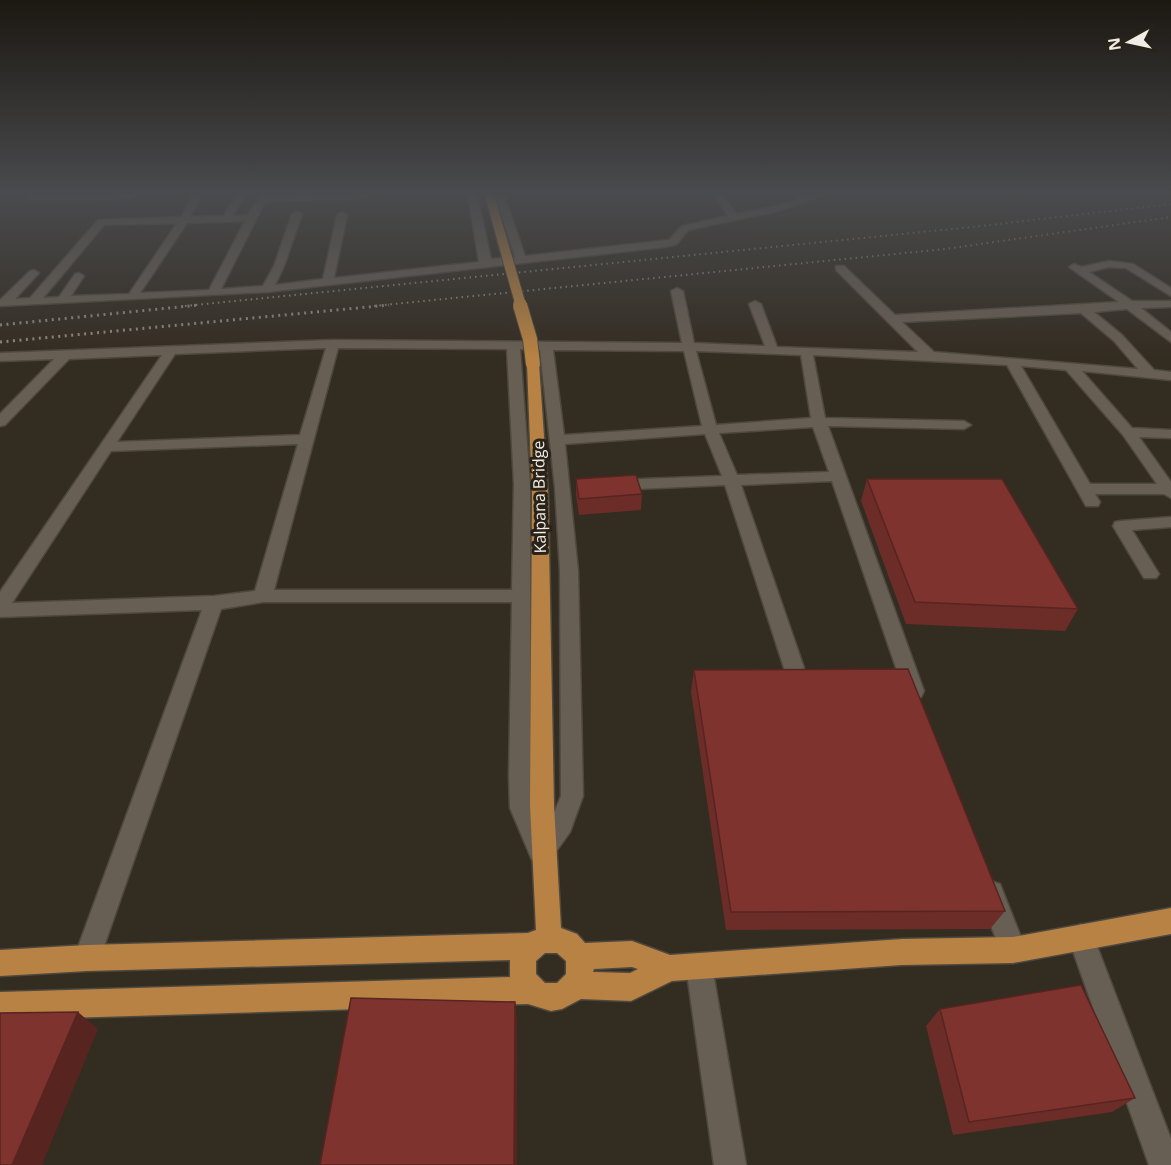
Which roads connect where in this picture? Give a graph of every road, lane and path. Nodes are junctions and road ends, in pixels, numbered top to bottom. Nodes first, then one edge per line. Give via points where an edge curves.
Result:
1 (78, 249) edge
2 (164, 249) edge
3 (235, 249) edge
4 (285, 249) edge
5 (335, 249) edge
6 (484, 249) edge
7 (505, 249) edge
8 (517, 249) edge
9 (617, 249) edge
10 (521, 260) junction
11 (484, 263) junction
12 (840, 268) dead end
13 (34, 273) dead end
14 (79, 276) dead end
15 (328, 282) junction
16 (267, 289) junction
17 (677, 291) dead end
18 (213, 293) junction
19 (1171, 293) edge
20 (132, 297) junction
21 (63, 300) junction
22 (2, 302) edge
23 (34, 302) junction
24 (755, 304) dead end
25 (1171, 304) edge
26 (1130, 305) junction
27 (1084, 309) junction
28 (894, 320) junction
29 (1171, 338) edge
30 (333, 344) junction
31 (513, 346) junction
32 (546, 346) junction
33 (689, 347) junction
34 (772, 349) junction
35 (172, 350) junction
36 (806, 350) junction
37 (65, 355) junction
38 (930, 356) junction
39 (0, 357) edge
40 (1011, 361) junction
41 (1070, 366) junction
42 (1150, 374) junction
43 (1171, 376) edge
44 (0, 422) edge
45 (819, 423) junction
46 (964, 425) dead end
47 (710, 428) junction
48 (1128, 432) junction
49 (1171, 434) edge
50 (307, 439) junction
51 (557, 440) junction
52 (106, 447) junction
53 (838, 476) junction
54 (731, 479) junction
55 (596, 486) edge
56 (1169, 491) edge
57 (1171, 522) edge
58 (1150, 574) dead end
59 (522, 596) junction
60 (263, 597) junction
61 (214, 603) junction
62 (0, 608) edge
63 (794, 668) edge
64 (920, 705) edge
65 (544, 848) junction
66 (985, 876) edge
67 (1171, 921) edge
68 (1081, 937) junction
69 (540, 942) junction
70 (1013, 951) junction
71 (578, 957) junction
72 (87, 958) junction
73 (0, 963) edge
74 (699, 966) junction
75 (670, 968) junction
76 (574, 985) junction
77 (531, 990) junction
78 (0, 1006) edge
79 (730, 1165) edge
80 (1165, 1165) edge

1 - 23 street
2 - 20 street
3 - 18 street
4 - 16 street
5 - 15 street
6 - 11 street
7 - 65 main road, Kalpana Bridge, bridge via 530,339 533,364 540,494
8 - 10 street
9 - 10 street
10 - 11 street
11 - 15 street via 476,267
12 - 28 street
13 - 22 street
14 - 21 street
15 - 16 street
16 - 18 street
17 - 33 street
18 - 20 street
19 - 26 street via 1129,264 1077,269
20 - 21 street
21 - 23 street
22 - 23 street
24 - 34 street
25 - 26 street
26 - 27 street
26 - 29 street
27 - 28 street
27 - 42 street via 1118,338
28 - 38 street
30 - 31 street
30 - 35 street
30 - 50 street
31 - 32 street
31 - 59 street via 522,484
32 - 33 street
32 - 51 street
33 - 34 street
33 - 47 street
34 - 36 street
35 - 37 street
35 - 52 street
36 - 38 street
36 - 45 street
37 - 39 street
37 - 44 street
38 - 40 street
40 - 41 street
40 - 56 street via 1088,496
41 - 42 street
41 - 48 street
42 - 43 street
45 - 46 street
45 - 47 street
45 - 53 street
47 - 51 street
47 - 54 street
48 - 49 street
48 - 56 street
50 - 52 street
50 - 60 street
51 - 65 street via 568,488 572,795 562,824
52 - 62 street
53 - 54 street
53 - 64 street
54 - 55 street
54 - 63 street
57 - 58 street via 1121,526
59 - 60 street
59 - 65 street via 520,787 522,808 541,852
60 - 61 street
61 - 62 street
61 - 72 street
65 - 69 main road, Kalpana Bridge
66 - 70 street
67 - 68 main road
68 - 70 main road
68 - 80 street
69 - 71 main road via 566,942
69 - 72 main road
69 - 77 main road via 527,953 523,968
70 - 74 main road via 902,952
71 - 75 main road via 632,954
71 - 76 main road via 579,976
72 - 73 main road
74 - 75 main road
74 - 79 street
75 - 76 main road via 631,987
76 - 77 main road via 568,992 549,998
77 - 78 main road

